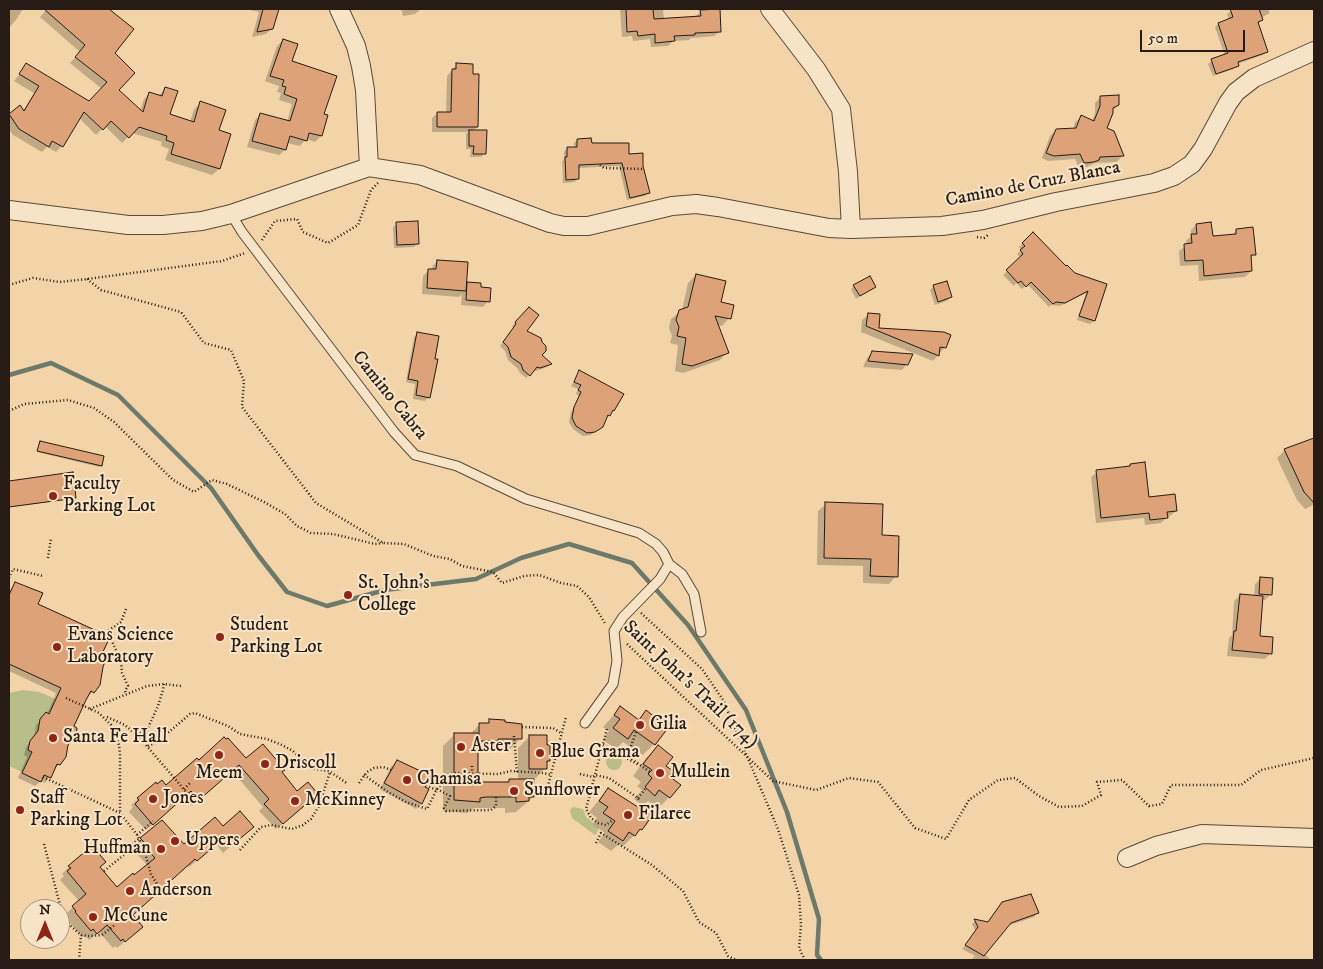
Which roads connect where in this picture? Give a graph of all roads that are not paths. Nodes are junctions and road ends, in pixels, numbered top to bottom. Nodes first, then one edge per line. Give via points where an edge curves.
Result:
1 (339, 9) edge
2 (770, 9) edge
3 (1314, 51) edge
4 (369, 167) junction
5 (9, 210) edge
6 (231, 214) junction
7 (851, 229) junction
8 (669, 564) junction
9 (701, 632) dead end
10 (584, 723) dead end
11 (1314, 838) edge
12 (1128, 858) dead end

1 - 4 street via 356,46 361,66
2 - 7 street via 816,69 841,109
3 - 7 street, Camino de Cruz Blanca via 1254,78 1236,92 1204,149 1192,164 1174,176 983,220 942,226
4 - 6 street, Camino de Cruz Blanca
4 - 7 street, Camino de Cruz Blanca via 420,175 564,226 588,226 672,206 696,204 803,224
5 - 6 street, Camino de Cruz Blanca via 128,225 202,221
6 - 8 lane, Camino Cabra via 394,432 415,455 457,466 526,499 639,533 656,544
8 - 9 lane, Camino Cabra via 682,574 694,594
8 - 10 lane via 660,579 623,617 614,631 617,661 613,684
11 - 12 street via 1202,834 1156,846

